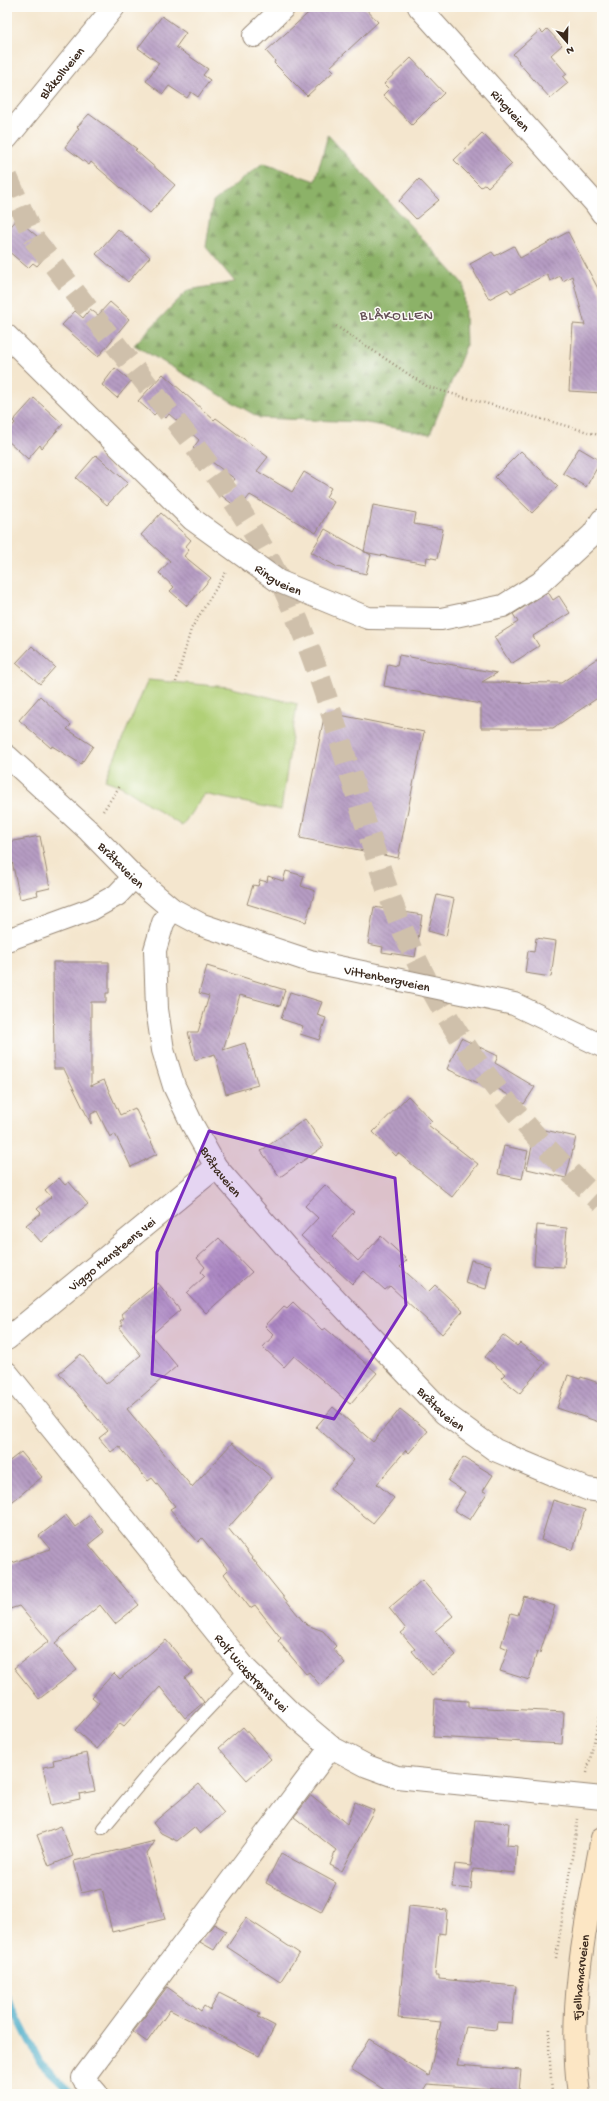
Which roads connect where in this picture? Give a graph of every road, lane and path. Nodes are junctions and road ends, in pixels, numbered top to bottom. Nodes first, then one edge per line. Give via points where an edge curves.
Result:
1 (114, 7) edge
2 (284, 7) edge
3 (419, 7) edge
4 (254, 36) dead end
5 (7, 138) edge
6 (602, 213) edge
7 (336, 326) dead end
8 (7, 336) edge
9 (602, 436) edge
10 (602, 520) edge
11 (252, 562) junction
12 (176, 682) dead end
13 (7, 756) edge
14 (120, 786) dead end
15 (89, 831) junction
16 (134, 878) junction
17 (172, 909) junction
18 (7, 940) edge
19 (602, 1046) edge
20 (216, 1167) junction
21 (7, 1339) edge
22 (7, 1373) edge
23 (602, 1491) edge
24 (246, 1669) junction
25 (331, 1747) junction
26 (602, 1798) edge
27 (103, 1828) dead end
28 (602, 1838) edge
29 (97, 2094) edge
30 (579, 2094) edge

1 - 5 street, Blåkollveien
2 - 4 street
3 - 6 street, Ringveien via 596,203
7 - 9 path via 428,387
8 - 11 street, Ringveien via 192,519
10 - 11 street, Ringveien via 592,534 540,583 503,606 441,619 368,618 278,581
11 - 12 path via 225,573 191,629
13 - 15 street, Bråtaveien
14 - 15 path
15 - 16 street, Bråtaveien
16 - 17 street, Bråtaveien
16 - 18 street via 116,895 92,909
17 - 19 street, Vittenbergveien via 202,925 310,962 514,1004
17 - 20 street, Bråtaveien via 162,924 155,950 157,1009 163,1050 174,1086
20 - 21 street, Viggo Hansteens vei
20 - 23 street, Bråtaveien via 285,1246 444,1413 495,1450 587,1489
22 - 24 street, Rolf Wickstrøms vei
24 - 25 street, Rolf Wickstrøms vei via 292,1714
24 - 27 lane via 159,1761
25 - 26 street, Rolf Wickstrøms vei via 367,1766 397,1777
25 - 29 street via 84,2078
28 - 30 main road, Fjellhamarveien via 588,1912 576,2004

